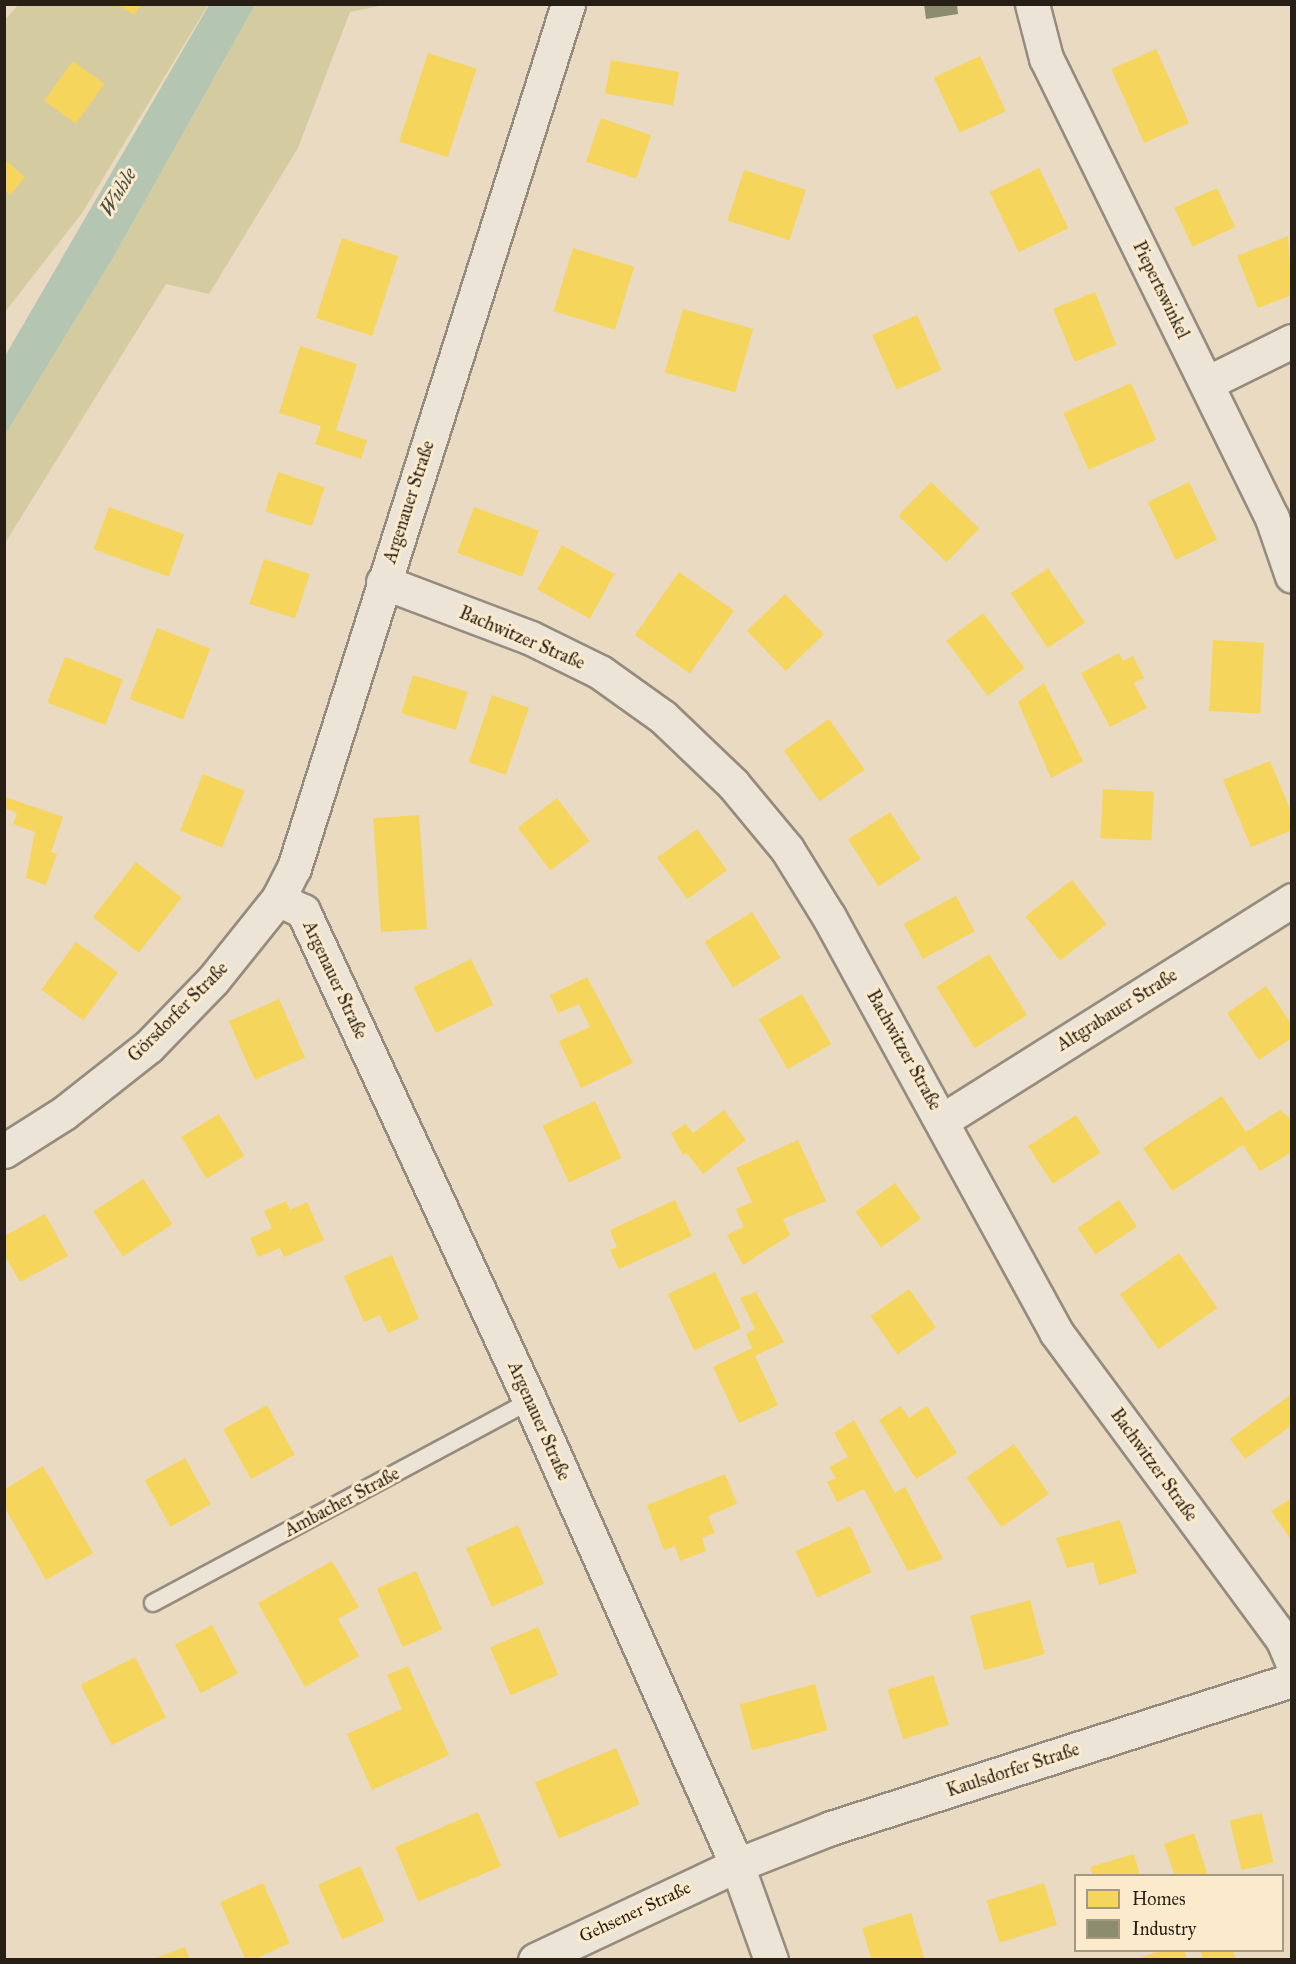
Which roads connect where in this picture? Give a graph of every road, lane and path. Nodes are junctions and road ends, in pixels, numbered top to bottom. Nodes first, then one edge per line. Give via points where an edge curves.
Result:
1 (568, 4) edge
2 (1032, 4) edge
3 (1292, 341) edge
4 (1208, 383) junction
5 (1292, 576) edge
6 (383, 582) junction
7 (278, 899) junction
8 (1292, 900) edge
9 (943, 1120) junction
10 (4, 1151) edge
11 (530, 1401) junction
12 (153, 1604) dead end
13 (1292, 1661) edge
14 (1292, 1680) edge
15 (736, 1865) junction
16 (535, 1959) edge
17 (771, 1959) edge

1 - 6 street, Argenauer Straße
2 - 4 street, Piepertswinkel via 1046,58
3 - 4 street
4 - 5 street, Piepertswinkel via 1272,518
6 - 7 street, Argenauer Straße via 294,868
6 - 9 street, Bachwitzer Straße via 531,638 600,672 663,717 715,766 787,849
7 - 10 street, Görsdorfer Straße via 213,980 148,1047 64,1113
7 - 11 street, Argenauer Straße via 303,911
8 - 9 street, Altgrabauer Straße
9 - 13 street, Bachwitzer Straße via 1056,1332 1282,1638
11 - 12 lane, Ambacher Straße
11 - 15 street, Argenauer Straße
14 - 15 street, Kaulsdorfer Straße via 831,1828
15 - 16 street, Gehsener Straße
15 - 17 street, Argenauer Straße

